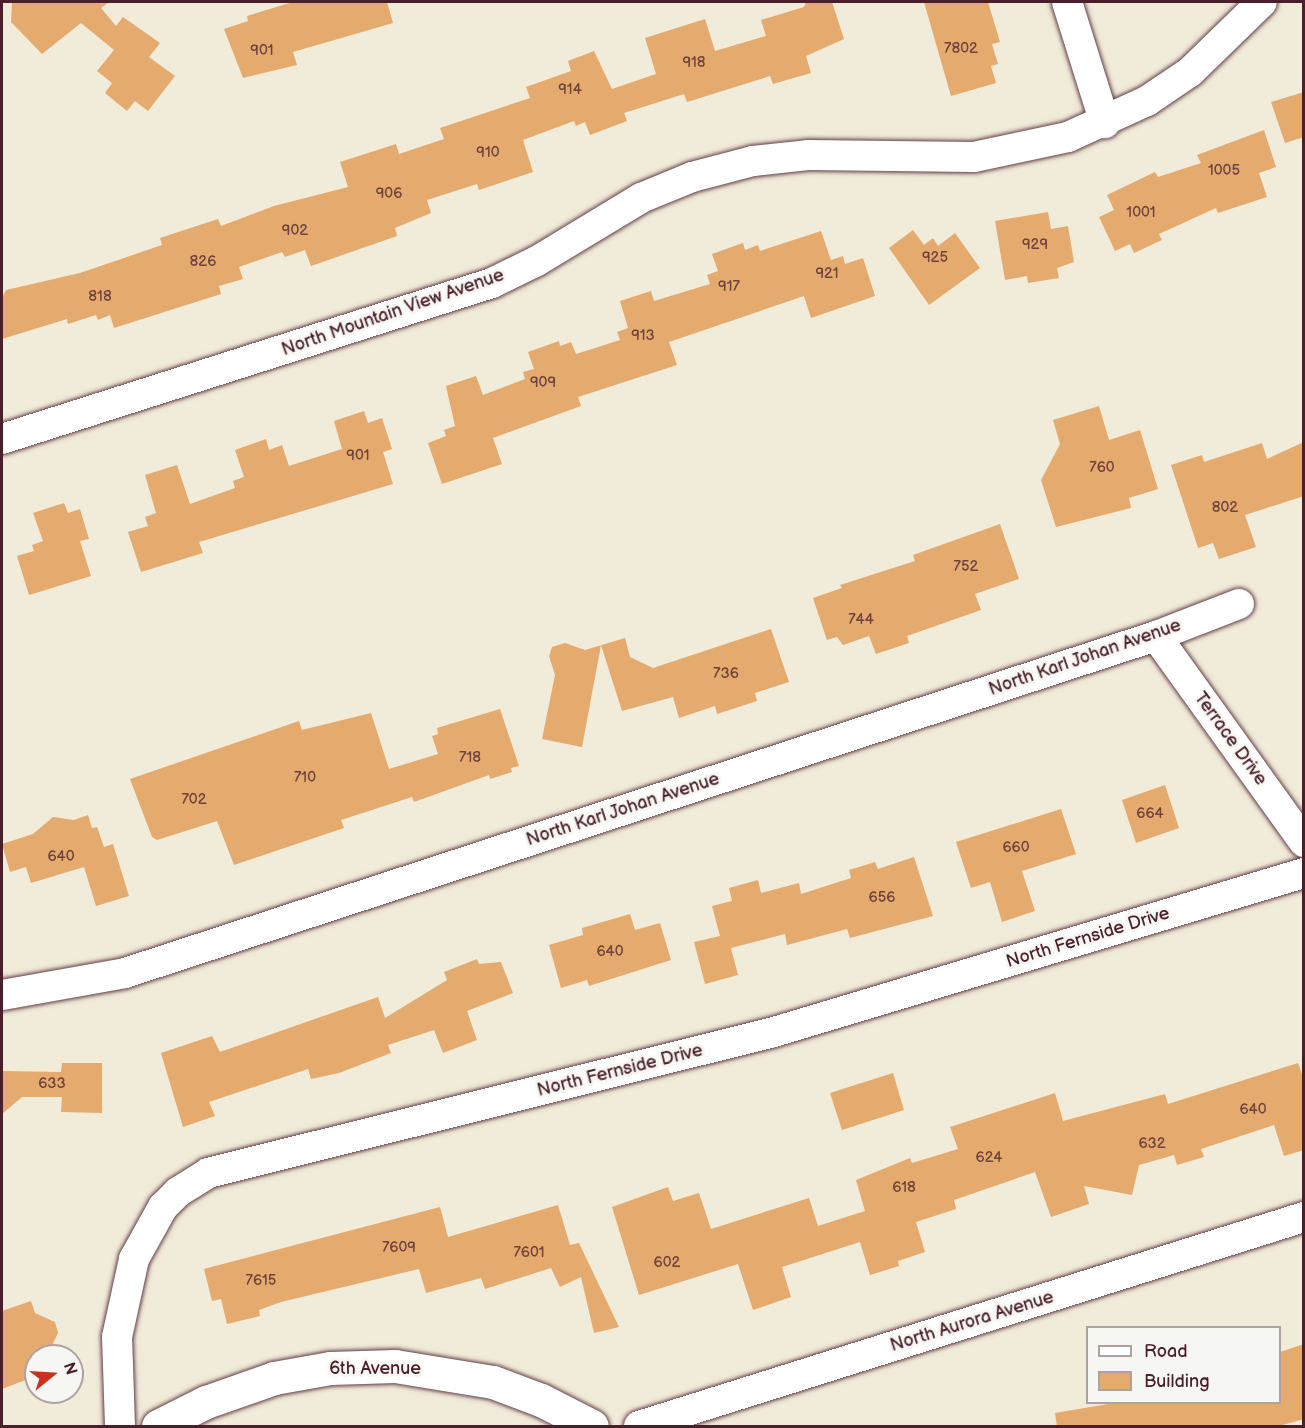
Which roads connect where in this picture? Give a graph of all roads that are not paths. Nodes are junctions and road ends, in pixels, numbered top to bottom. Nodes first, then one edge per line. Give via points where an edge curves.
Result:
1 (1067, 2) edge
2 (1262, 2) edge
3 (1105, 123) junction
4 (2, 440) edge
5 (1239, 604) dead end
6 (1156, 636) junction
7 (1304, 842) edge
8 (1304, 873) edge
9 (2, 995) edge
10 (1304, 1217) edge
11 (120, 1426) edge
12 (158, 1426) edge
13 (592, 1426) edge
14 (639, 1426) edge

1 - 3 street
2 - 3 street, North Mountain View Avenue via 1190,72 1148,101
3 - 4 street, North Mountain View Avenue via 1025,149 974,157 808,154 753,161 692,177 641,198 537,261 492,283
5 - 6 street, North Karl Johan Avenue
6 - 7 street, Terrace Drive
6 - 9 street, North Karl Johan Avenue via 125,973
8 - 11 street, North Fernside Drive via 774,1032 208,1173 163,1207 134,1259 117,1337
10 - 14 street, North Aurora Avenue
12 - 13 street, 6th Avenue via 206,1402 274,1378 330,1368 395,1366 494,1382

